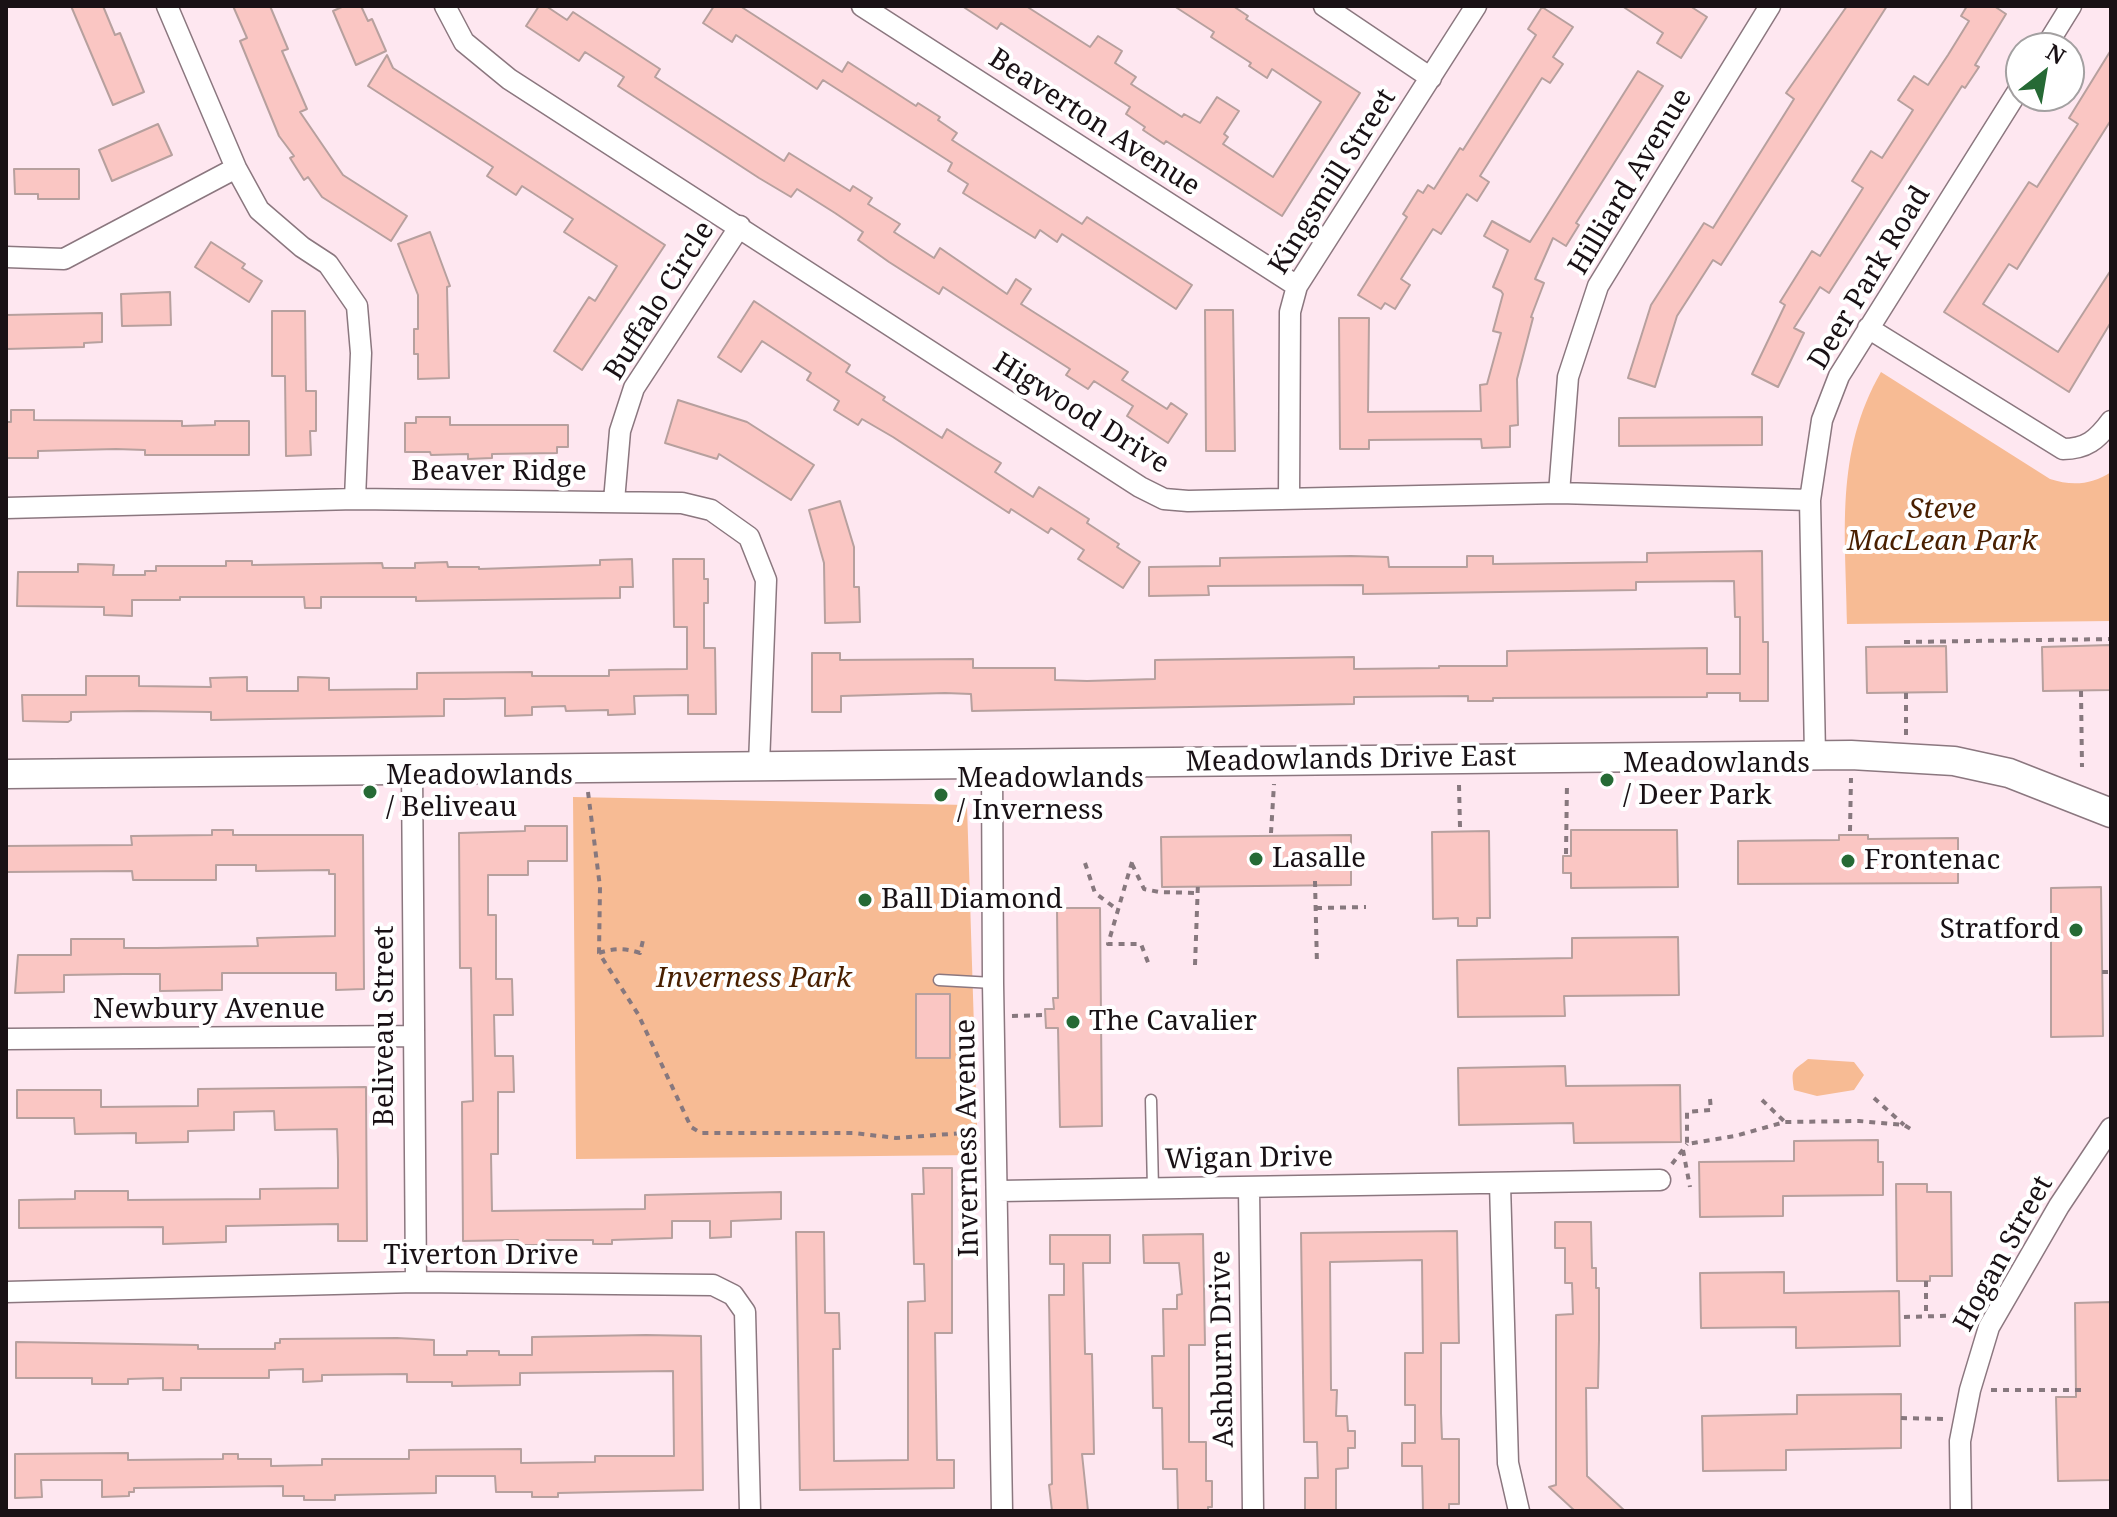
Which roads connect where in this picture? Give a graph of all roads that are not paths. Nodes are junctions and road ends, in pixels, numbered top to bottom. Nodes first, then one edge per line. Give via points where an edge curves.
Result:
1 (167, 6) edge
2 (445, 6) edge
3 (862, 6) edge
4 (1324, 6) edge
5 (1476, 6) edge
6 (1770, 6) edge
7 (2071, 6) edge
8 (2055, 32) edge
9 (1431, 78) junction
10 (2005, 111) edge
11 (236, 168) junction
12 (740, 226) junction
13 (6, 257) edge
14 (1297, 286) junction
15 (1868, 328) junction
16 (2111, 421) edge
17 (1559, 493) junction
18 (355, 499) junction
19 (1289, 499) junction
20 (1810, 500) junction
21 (614, 501) junction
22 (6, 508) edge
23 (1815, 755) junction
24 (992, 763) junction
25 (759, 765) junction
26 (412, 769) junction
27 (6, 774) edge
28 (2111, 813) edge
29 (939, 980) dead end
30 (993, 983) junction
31 (412, 1036) junction
32 (6, 1039) edge
33 (1151, 1100) dead end
34 (2111, 1128) edge
35 (1660, 1180) road end
36 (1500, 1184) junction
37 (1249, 1187) junction
38 (1153, 1189) junction
39 (999, 1191) junction
40 (416, 1282) junction
41 (6, 1292) edge
42 (750, 1511) edge
43 (1002, 1511) edge
44 (1253, 1511) edge
45 (1519, 1511) edge
46 (1961, 1511) edge

1 - 11 street
2 - 12 street, Higwood Drive via 464,42 509,79
3 - 14 street, Beaverton Avenue
4 - 9 street
5 - 9 street, Kingsmill Street
6 - 17 street, Hilliard Avenue via 1598,286 1568,377
7 - 8 street
9 - 14 street, Kingsmill Street
10 - 15 street, Deer Park Road
11 - 13 street via 64,259
11 - 18 street via 259,210 328,264 357,306 361,353
12 - 19 street, Higwood Drive via 1164,499
12 - 21 street, Buffalo Circle via 634,388 620,431
14 - 19 street, Kingsmill Street via 1290,312
15 - 16 street via 2063,449 2090,444
15 - 20 street, Deer Park Road via 1839,376 1822,420
17 - 19 street, Higwood Drive
17 - 20 street, Higwood Drive
18 - 21 street, Beaver Ridge
18 - 22 street, Beaver Ridge
20 - 23 street, Deer Park Road
21 - 25 street, Beaver Ridge via 682,503 711,510 749,537 766,580
23 - 24 main road, Meadowlands Drive East
23 - 28 main road, Meadowlands Drive East via 1954,761 2021,776
24 - 25 main road, Meadowlands Drive East
24 - 30 street, Inverness Avenue
25 - 26 main road, Meadowlands Drive East
26 - 27 main road, Meadowlands Drive East
26 - 31 street, Beliveau Street
29 - 30 lane
30 - 39 street, Inverness Avenue
31 - 32 street, Newbury Avenue
31 - 40 street, Beliveau Street
33 - 38 lane
34 - 46 street, Hogan Street via 1989,1327 1960,1441
35 - 36 street, Wigan Drive
36 - 37 street, Wigan Drive
36 - 45 street via 1508,1463
37 - 38 street, Wigan Drive
37 - 44 street, Ashburn Drive
38 - 39 street, Wigan Drive
39 - 43 street, Inverness Avenue
40 - 41 street, Tiverton Drive
40 - 42 street, Tiverton Drive via 713,1285 733,1295 745,1312

